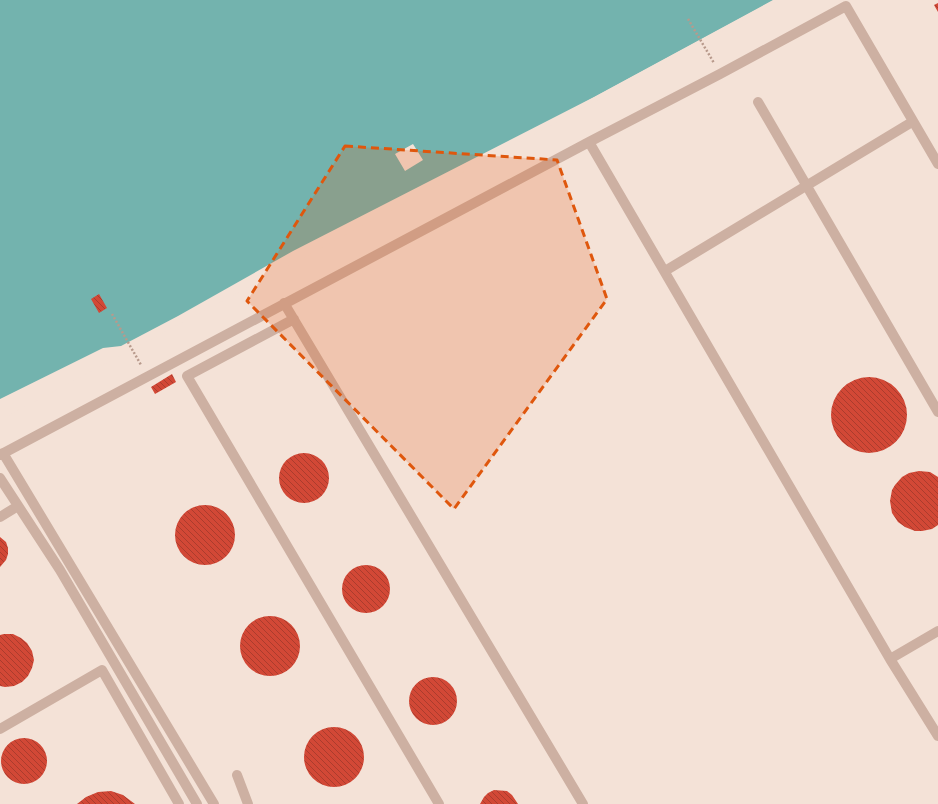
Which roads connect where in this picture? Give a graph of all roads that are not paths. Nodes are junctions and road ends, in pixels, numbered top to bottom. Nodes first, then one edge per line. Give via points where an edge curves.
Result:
1 (758, 102) dead end
2 (912, 122) junction
3 (589, 142) junction
4 (938, 164) edge
5 (807, 185) junction
6 (665, 271) junction
7 (284, 303) junction
8 (294, 319) junction
9 (938, 412) edge
10 (1, 454) edge
11 (0, 478) edge
12 (18, 506) junction
13 (0, 517) edge
14 (938, 631) edge
15 (890, 659) junction
16 (0, 729) edge
17 (938, 736) edge
18 (237, 775) dead end
19 (179, 804) edge
20 (197, 804) edge
21 (214, 804) edge
22 (248, 804) edge
23 (439, 804) edge
24 (583, 804) edge

1 - 5 lane
2 - 3 lane via 846,6
2 - 4 lane
2 - 5 lane
3 - 6 lane
3 - 7 lane
5 - 6 lane
5 - 9 lane
6 - 15 lane
7 - 8 lane
7 - 10 lane
8 - 23 lane via 187,376
8 - 24 lane
10 - 21 lane
11 - 12 lane
12 - 13 lane
12 - 20 lane via 60,570
14 - 15 lane
15 - 17 lane
16 - 19 lane via 102,670
18 - 22 lane

